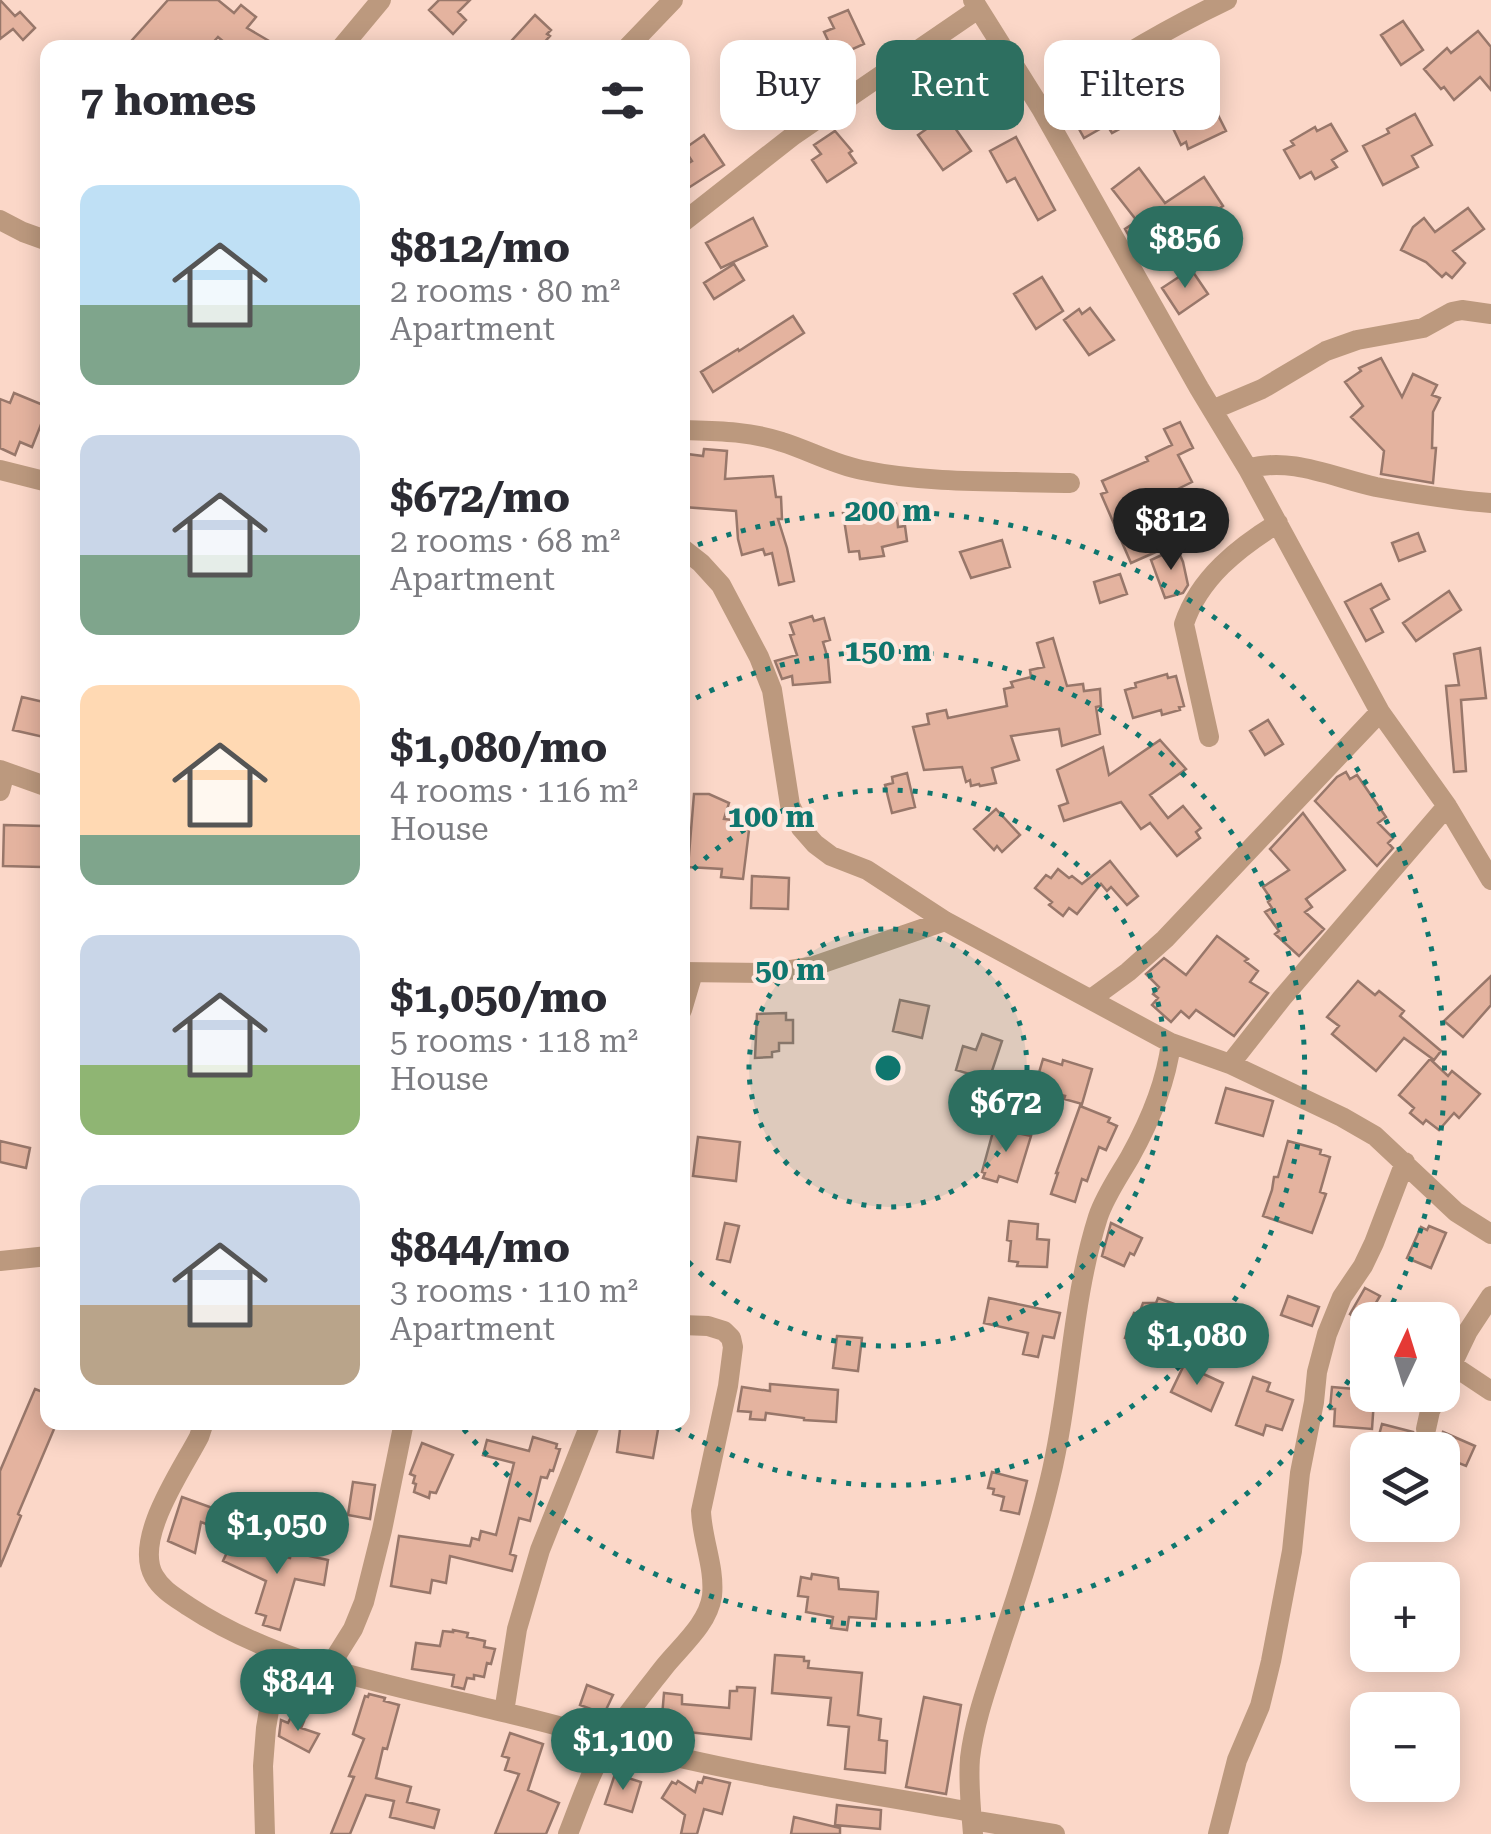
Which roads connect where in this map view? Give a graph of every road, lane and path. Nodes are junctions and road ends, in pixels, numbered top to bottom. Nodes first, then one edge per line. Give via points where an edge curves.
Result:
1 (381, 0) edge
2 (672, 0) edge
3 (1227, 0) edge
4 (975, 4) edge
5 (348, 40) edge
6 (634, 40) edge
7 (1042, 110) junction
8 (690, 217) edge
9 (0, 220) edge
10 (40, 237) edge
11 (1491, 314) edge
12 (1212, 410) junction
13 (690, 430) edge
14 (0, 470) edge
15 (1248, 470) junction
16 (40, 480) edge
17 (1070, 483) dead end
18 (1491, 504) edge
19 (1278, 523) junction
20 (690, 554) edge
21 (1380, 712) junction
22 (1209, 737) dead end
23 (2, 778) edge
24 (40, 785) edge
25 (1447, 806) junction
26 (1491, 880) edge
27 (946, 921) junction
28 (690, 972) edge
29 (1091, 999) junction
30 (1170, 1042) junction
31 (1230, 1064) junction
32 (1405, 1162) junction
33 (1491, 1234) edge
34 (40, 1257) edge
35 (0, 1261) edge
36 (1491, 1296) edge
37 (690, 1325) edge
38 (1460, 1348) edge
39 (1460, 1370) edge
40 (1491, 1391) edge
41 (1430, 1412) edge
42 (1426, 1429) dead end
43 (201, 1430) edge
44 (402, 1430) edge
45 (589, 1430) edge
46 (279, 1653) junction
47 (328, 1668) junction
48 (504, 1712) junction
49 (610, 1740) junction
50 (972, 1822) edge
51 (265, 1834) edge
52 (568, 1834) edge
53 (1055, 1834) edge
54 (1218, 1834) edge

1 - 5 street
2 - 6 street
3 - 7 street via 1096,71
4 - 7 street
4 - 8 street
7 - 12 street
9 - 10 street
11 - 12 street via 1452,312 1423,328 1326,351 1262,390
12 - 15 street
13 - 17 street via 778,440 894,475
14 - 16 street
15 - 18 street via 1284,465
15 - 19 street
19 - 21 street
19 - 22 street via 1229,558 1197,595 1184,624
20 - 27 street via 721,585 760,657 772,690 790,805 801,828 830,856 868,870
21 - 25 street
21 - 29 street via 1165,939
23 - 24 street
25 - 26 street
25 - 31 street
27 - 28 street via 814,966
27 - 29 street
29 - 30 street
30 - 31 street
30 - 50 street via 1156,1102 1100,1210 1086,1257 1051,1479 970,1757
31 - 32 street via 1342,1117
32 - 33 street via 1456,1212
32 - 54 street via 1364,1266 1327,1334 1271,1661
34 - 35 street
36 - 38 street
37 - 49 street via 724,1331 733,1347 701,1511 712,1598 698,1628
39 - 40 street
41 - 42 street
43 - 46 street via 156,1520 149,1564 164,1590
44 - 47 street via 364,1602
45 - 48 street via 540,1550 517,1629
46 - 47 street
46 - 51 street via 263,1766
47 - 48 street
48 - 49 street
49 - 50 street
49 - 52 street
50 - 53 street

